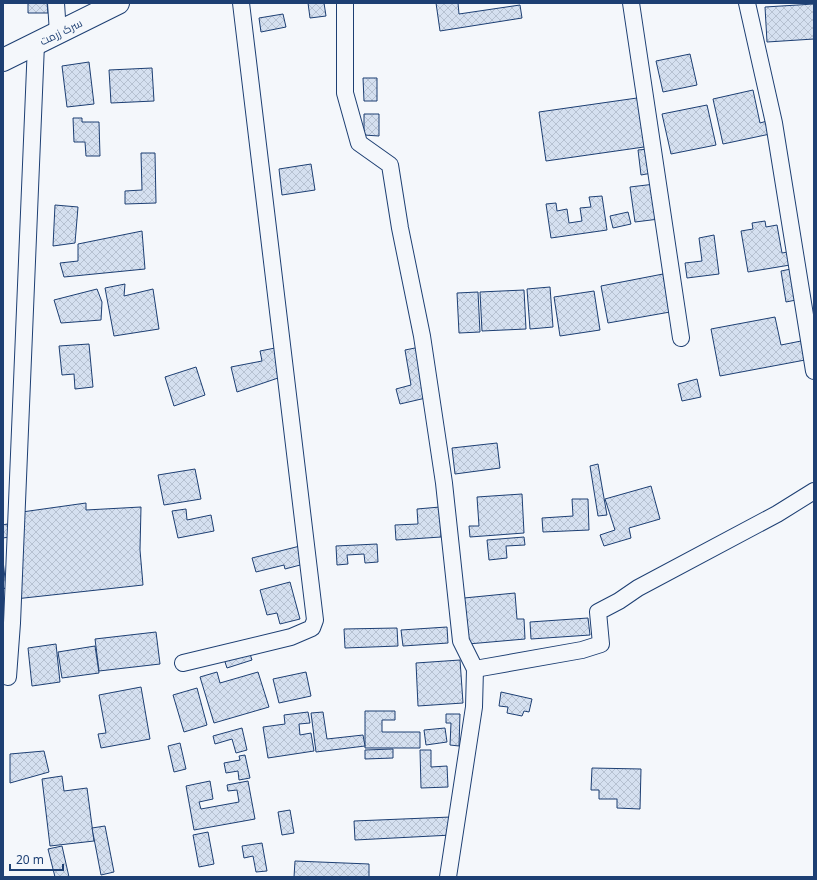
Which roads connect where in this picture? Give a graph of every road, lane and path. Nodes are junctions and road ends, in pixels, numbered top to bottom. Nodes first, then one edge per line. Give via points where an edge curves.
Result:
1 (56, 3) edge
2 (118, 3) edge
3 (241, 3) edge
4 (345, 3) edge
5 (631, 3) edge
6 (747, 3) edge
7 (58, 33) junction
8 (36, 44) junction
9 (3, 60) edge
10 (681, 338) dead end
11 (814, 372) edge
12 (814, 491) edge
13 (183, 663) dead end
14 (475, 669) junction
15 (8, 677) dead end
16 (448, 877) edge

1 - 7 street
2 - 7 highway, سرک زرمت
3 - 13 street via 315,620 312,628 291,637
4 - 14 street via 345,93 359,143 390,165 424,344 444,483 461,641
5 - 10 street
6 - 11 street via 774,123
7 - 8 highway, سرک زرمت
8 - 9 highway, سرک زرمت
8 - 15 street
12 - 14 street via 598,612 601,644 582,650
14 - 16 street via 474,707

